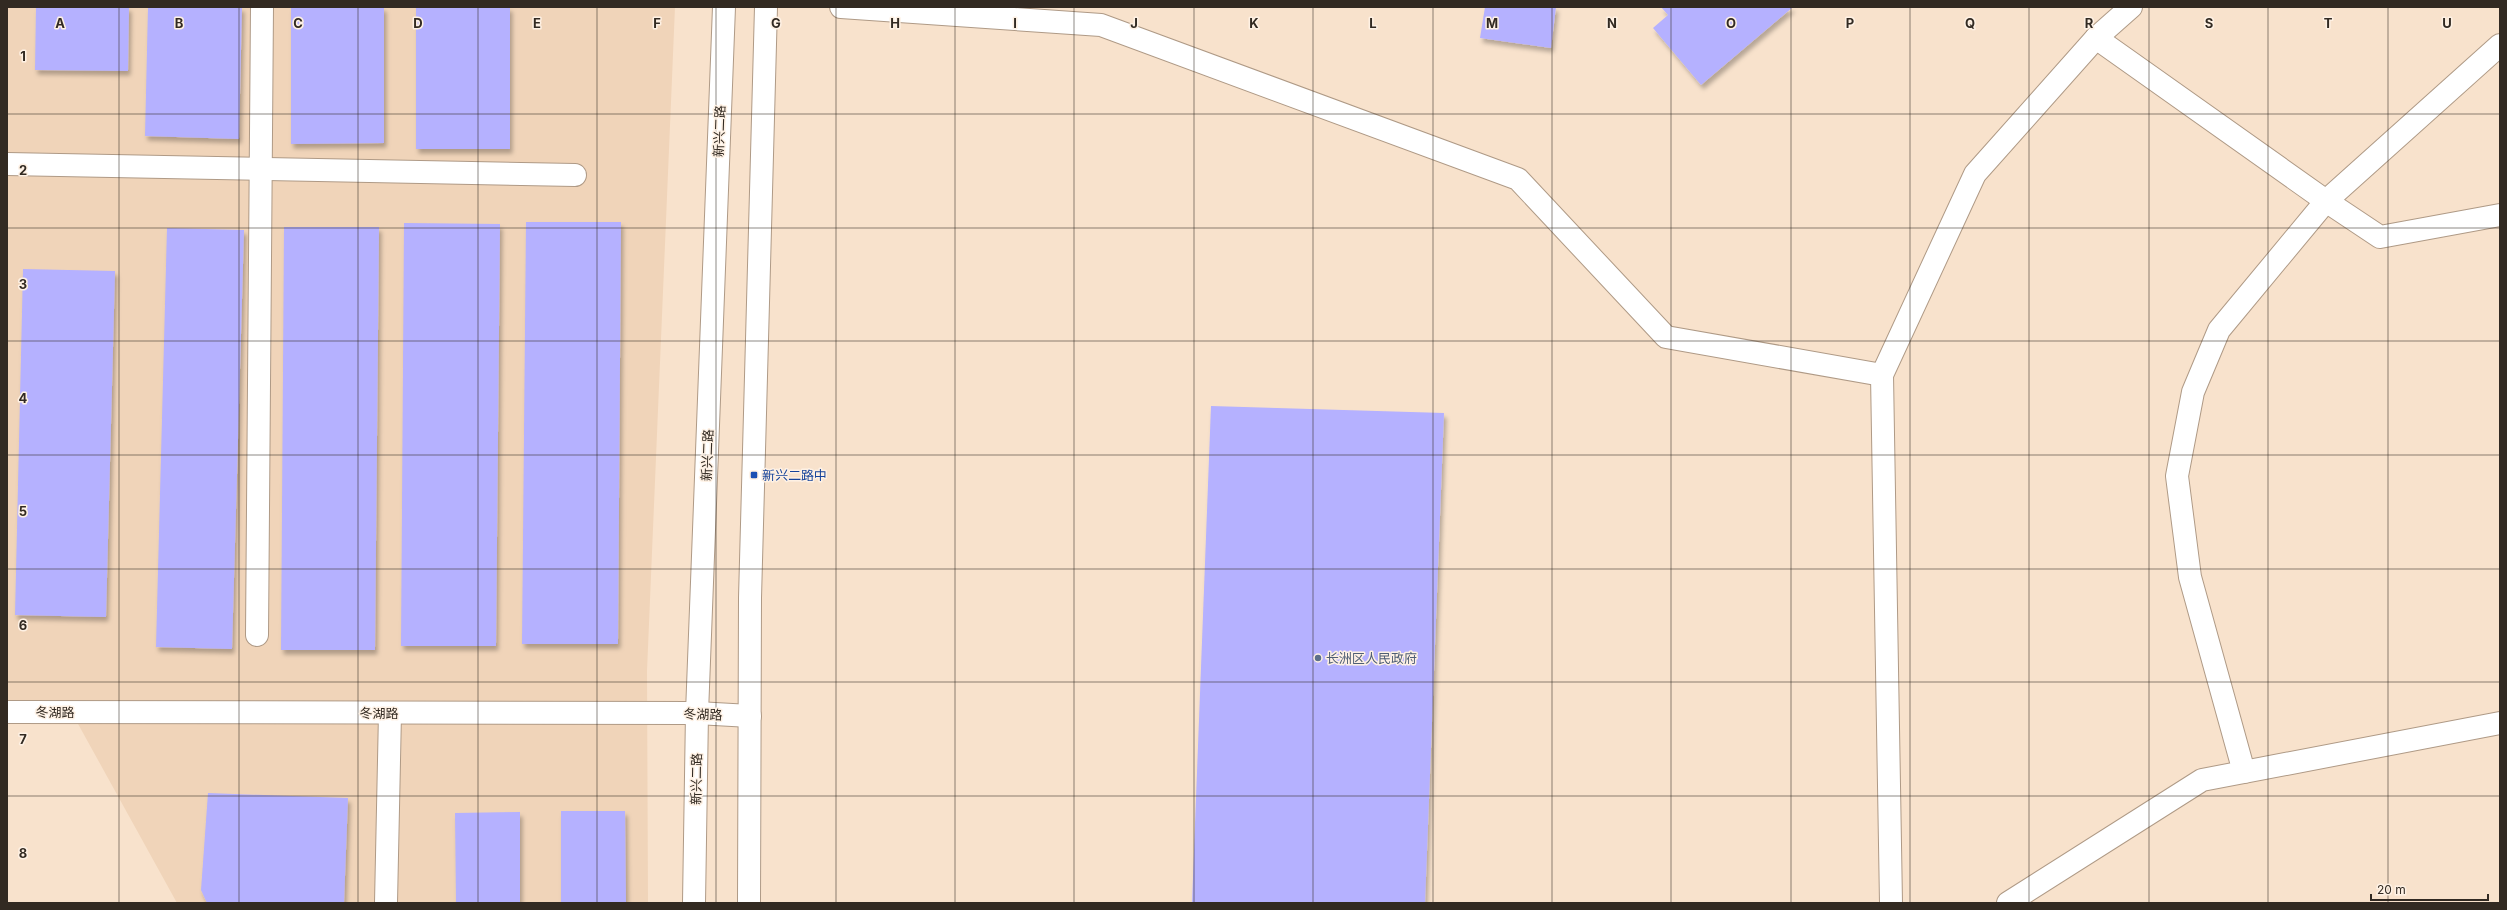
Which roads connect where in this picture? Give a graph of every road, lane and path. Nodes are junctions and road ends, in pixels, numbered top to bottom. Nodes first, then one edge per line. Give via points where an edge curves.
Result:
1 (262, 7) edge
2 (724, 7) edge
3 (766, 7) edge
4 (841, 7) edge
5 (2131, 7) edge
6 (2096, 38) junction
7 (2500, 45) edge
8 (7, 164) edge
9 (261, 169) junction
10 (575, 175) dead end
11 (2326, 201) junction
12 (2500, 215) edge
13 (1882, 375) junction
14 (257, 635) dead end
15 (7, 712) edge
16 (390, 713) junction
17 (697, 714) junction
18 (750, 716) junction
19 (2500, 723) edge
20 (2244, 772) junction
21 (386, 903) edge
22 (694, 903) edge
23 (749, 903) edge
24 (1891, 903) edge
25 (2008, 903) edge

1 - 9 main road
2 - 17 main road, 新兴二路
3 - 18 main road via 750,598
4 - 13 main road via 1101,25 1518,180 1666,337
5 - 6 main road
6 - 11 main road
6 - 13 main road via 1975,174
7 - 11 main road
8 - 9 main road
9 - 10 main road
9 - 14 main road
11 - 12 main road via 2380,237
11 - 20 main road via 2219,330 2193,392 2177,476 2190,577
13 - 24 main road
15 - 16 main road, 冬湖路
16 - 17 main road, 冬湖路
16 - 21 main road
17 - 18 main road, 冬湖路
17 - 22 main road, 新兴二路
18 - 23 main road
19 - 20 main road
20 - 25 main road via 2202,780

